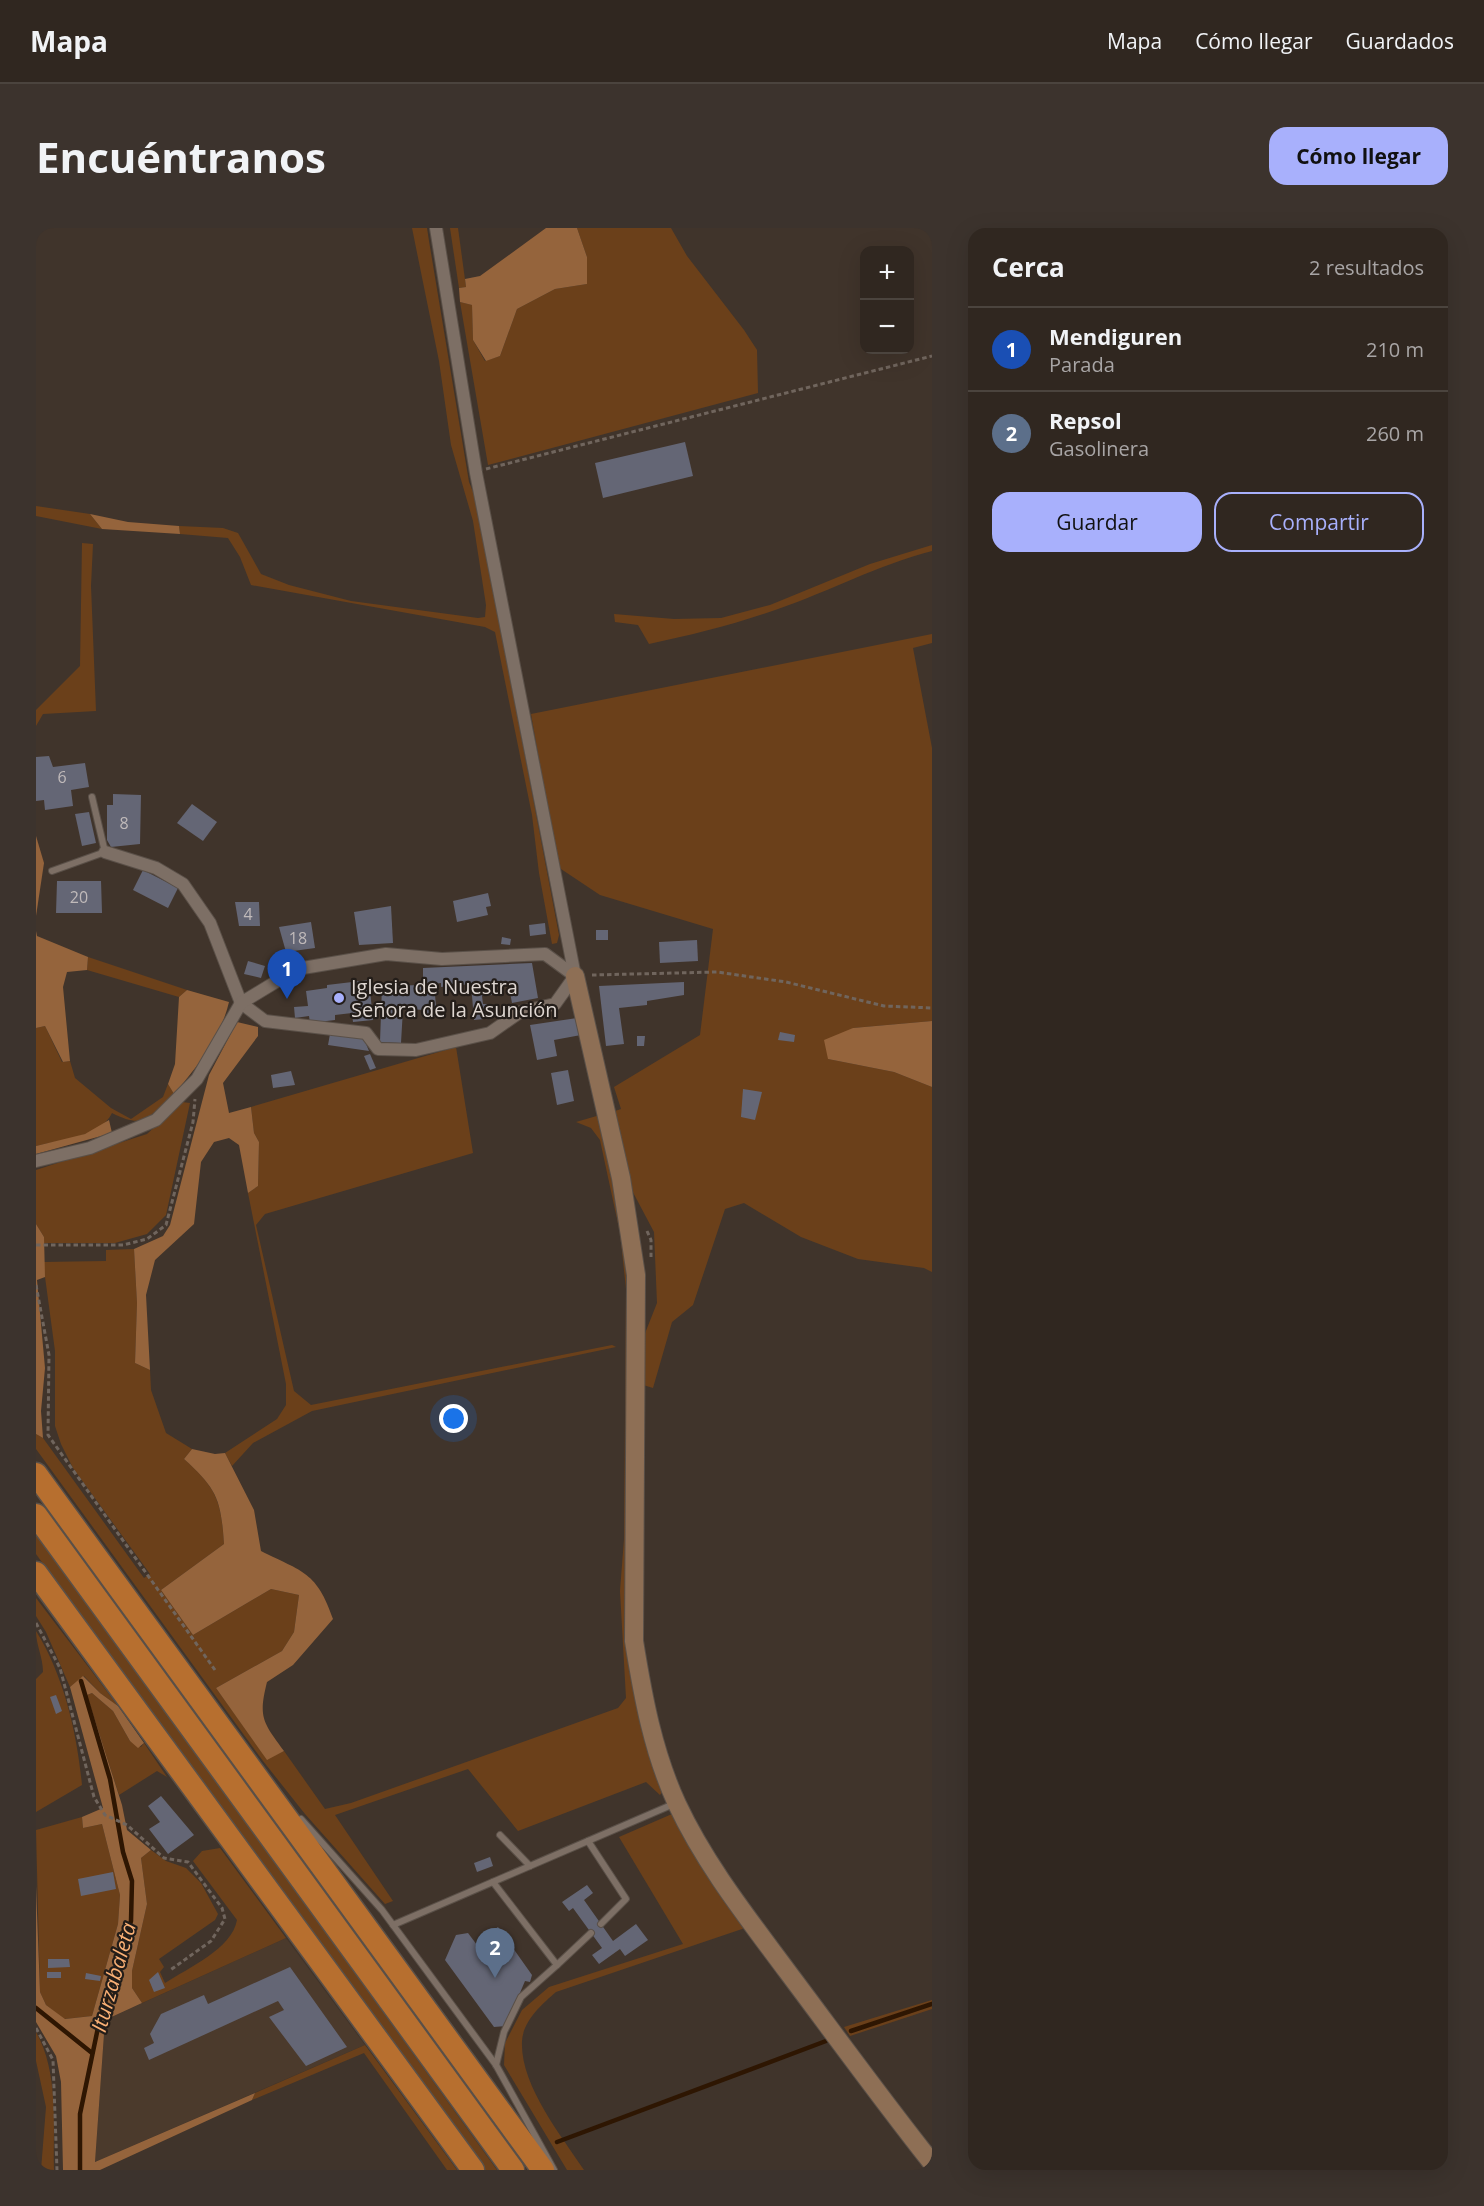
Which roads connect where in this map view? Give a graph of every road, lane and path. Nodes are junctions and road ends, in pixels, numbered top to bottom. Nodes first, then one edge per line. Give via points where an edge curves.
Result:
1 (436, 228) edge
2 (932, 356) edge
3 (476, 473) junction
4 (92, 797) dead end
5 (105, 852) junction
6 (52, 871) dead end
7 (575, 976) junction
8 (241, 1003) junction
9 (932, 1008) edge
10 (197, 1079) junction
11 (36, 1161) edge
12 (36, 1245) edge
13 (36, 1285) edge
14 (36, 1474) edge
15 (36, 1515) edge
16 (36, 1573) edge
17 (36, 1623) edge
18 (215, 1670) dead end
19 (234, 1745) junction
20 (676, 1803) junction
21 (288, 1806) dead end
22 (296, 1814) dead end
23 (500, 1835) dead end
24 (588, 1841) junction
25 (530, 1866) junction
26 (492, 1882) junction
27 (601, 1923) dead end
28 (393, 1925) junction
29 (591, 1932) dead end
30 (557, 1965) junction
31 (169, 1971) dead end
32 (36, 2028) edge
33 (496, 2065) junction
34 (932, 2163) edge
35 (57, 2170) edge
36 (473, 2170) edge
37 (513, 2170) edge
38 (543, 2170) edge
39 (554, 2170) edge

1 - 3 street
2 - 3 path
3 - 7 street
4 - 5 lane
5 - 6 lane
5 - 8 street via 156,868 183,884 210,923
7 - 8 street via 545,954 442,959 386,954 297,969
7 - 8 street via 555,1004 520,1012 490,1033 416,1050 378,1049 366,1033 265,1021
7 - 9 path via 717,972 786,982 884,1006
7 - 20 street via 621,1178 636,1275 634,1641 654,1742
8 - 10 street
10 - 11 street via 156,1119 90,1148
10 - 12 path via 193,1122 166,1225 147,1239 123,1245
13 - 18 path via 50,1355 48,1435
14 - 19 highway
15 - 37 highway
16 - 36 highway
17 - 31 path via 60,1668 94,1797 105,1815 127,1826 164,1858 188,1862 222,1908 225,1919 211,1941
19 - 21 lane
19 - 38 highway
20 - 24 lane
20 - 34 street via 734,1899
22 - 28 lane
23 - 25 lane
24 - 25 lane
24 - 27 lane via 626,1899
25 - 26 lane
26 - 28 lane
26 - 30 lane
28 - 33 lane
29 - 30 lane
30 - 33 lane via 521,1997 504,2032
32 - 35 path via 53,2060
33 - 39 lane

